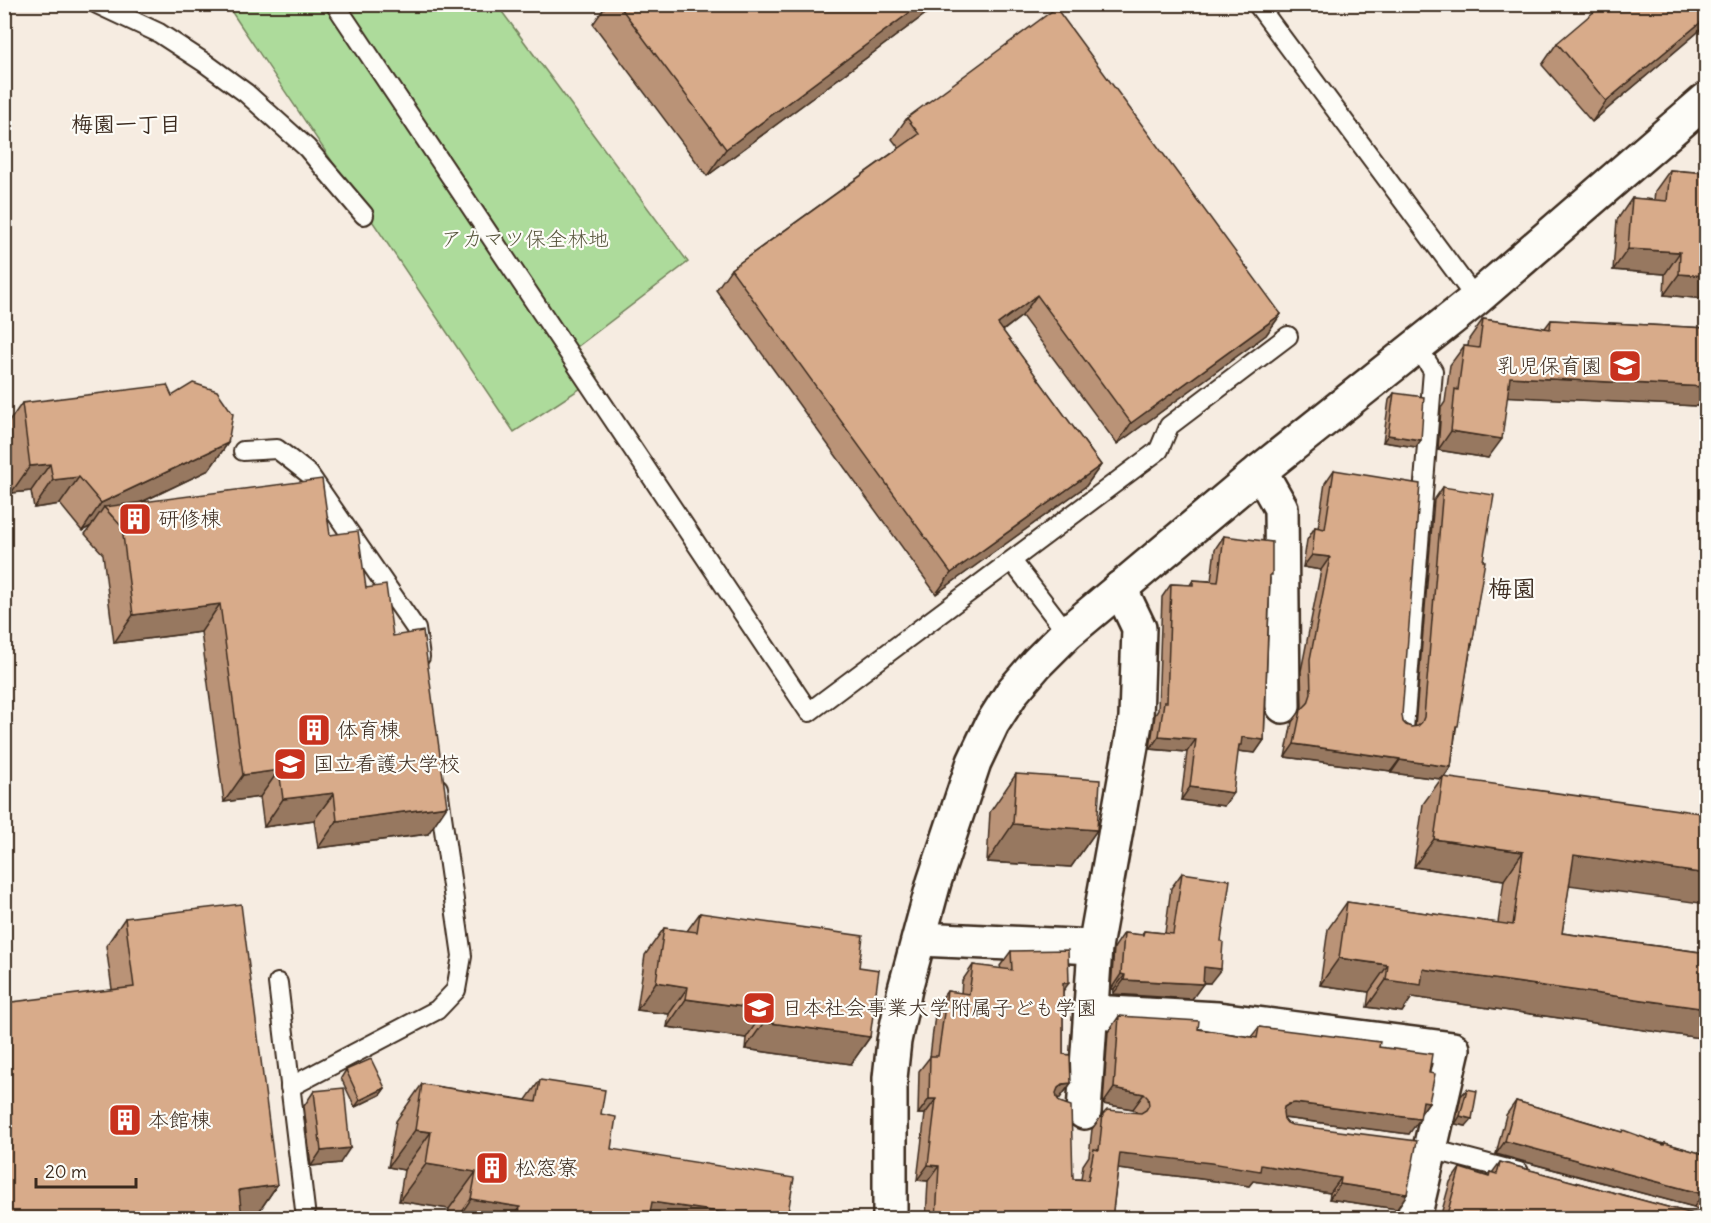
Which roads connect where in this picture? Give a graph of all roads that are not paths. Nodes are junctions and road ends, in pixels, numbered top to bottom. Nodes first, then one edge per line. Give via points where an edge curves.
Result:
1 (98, 4) edge
2 (335, 4) edge
3 (1257, 4) edge
4 (1707, 100) edge
5 (364, 215) dead end
6 (1476, 299) junction
7 (1288, 336) dead end
8 (1417, 346) junction
9 (243, 451) dead end
10 (1260, 471) junction
11 (1012, 561) junction
12 (1120, 588) junction
13 (1066, 633) junction
14 (423, 675) edge
15 (1283, 706) dead end
16 (1404, 729) edge
17 (436, 769) edge
18 (919, 939) junction
19 (1095, 947) junction
20 (278, 983) dead end
21 (1092, 1012) junction
22 (290, 1087) junction
23 (1085, 1112) dead end
24 (1418, 1146) junction
25 (1532, 1175) edge
26 (306, 1218) edge
27 (890, 1218) edge
28 (1414, 1218) edge

1 - 5 lane via 159,33 246,93 307,148
2 - 11 lane via 809,712
3 - 6 lane
4 - 6 street
6 - 8 street
7 - 11 lane via 1169,426 1160,450
8 - 10 street
8 - 16 lane via 1433,371
9 - 14 lane via 277,449 309,474 416,629
10 - 12 street
10 - 15 street via 1281,508
11 - 13 lane
12 - 13 street
12 - 19 street via 1139,628 1136,718
13 - 18 street via 1013,691 992,724 974,762
17 - 22 lane via 462,956 456,990 438,1010
18 - 19 street
18 - 27 street via 894,1041 890,1078
19 - 21 street
20 - 22 lane
21 - 23 street
21 - 24 street via 1218,1019 1453,1049
22 - 26 lane
24 - 25 lane
24 - 28 street

